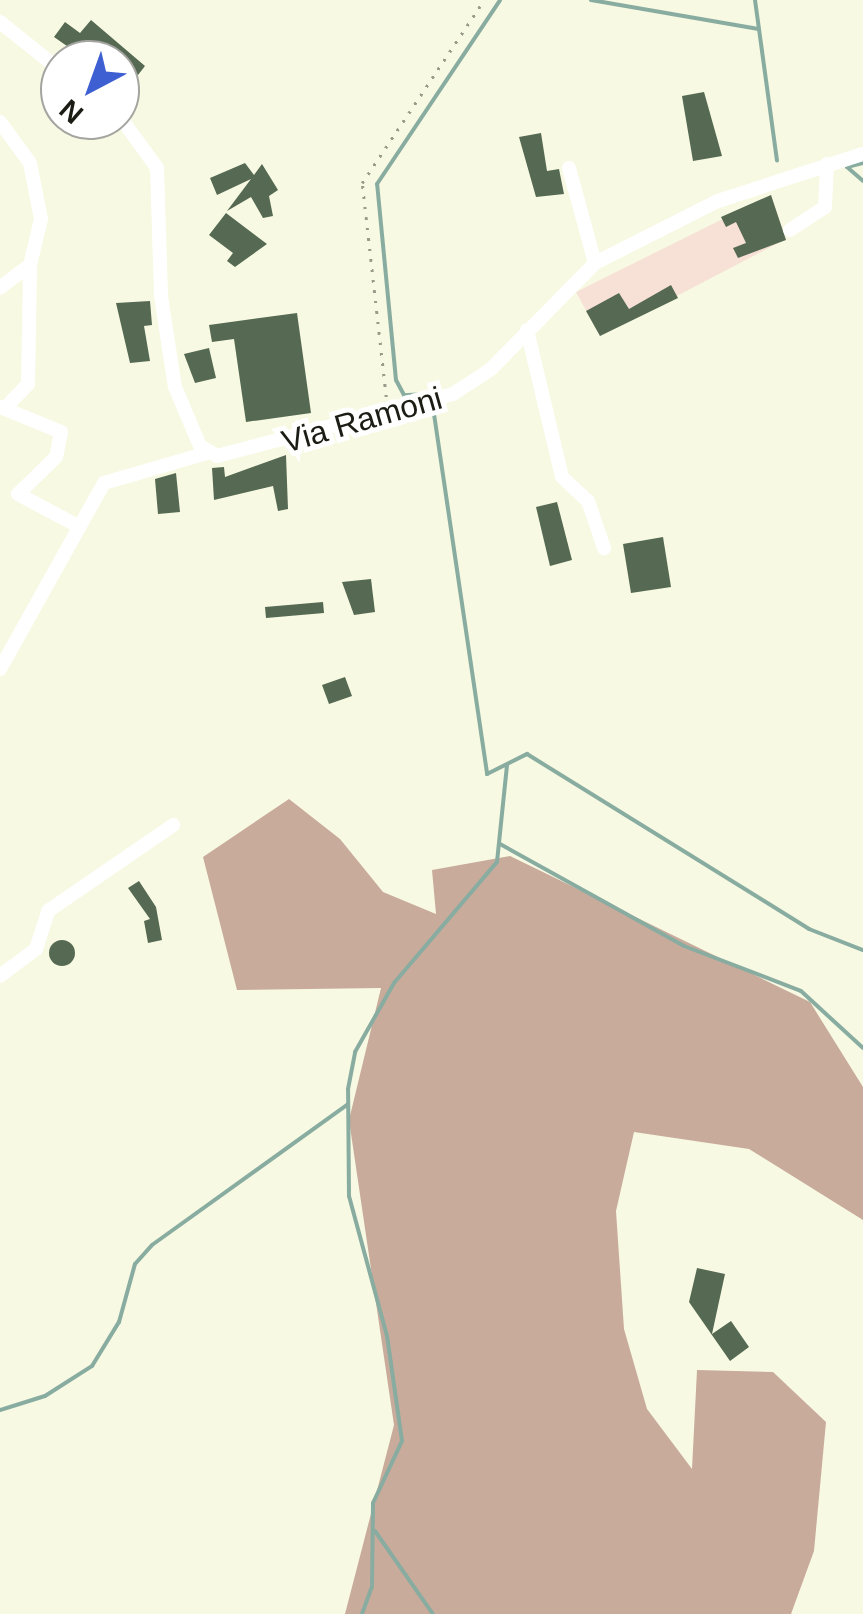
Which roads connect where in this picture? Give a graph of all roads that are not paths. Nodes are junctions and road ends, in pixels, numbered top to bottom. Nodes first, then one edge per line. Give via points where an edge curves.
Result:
1 (0, 22) edge
2 (40, 54) edge
3 (0, 122) edge
4 (137, 140) edge
5 (863, 154) edge
6 (827, 164) junction
7 (570, 168) dead end
8 (790, 230) dead end
9 (595, 263) junction
10 (30, 264) junction
11 (0, 288) edge
12 (527, 330) junction
13 (3, 407) edge
14 (207, 453) junction
15 (76, 525) junction
16 (604, 548) dead end
17 (0, 669) edge
18 (173, 825) dead end
19 (0, 976) edge

1 - 2 street
3 - 10 street via 30,163 41,219
4 - 14 street via 157,168 161,296 175,388
5 - 6 street, Via Ramoni
6 - 8 street via 825,207
6 - 9 street, Via Ramoni via 718,201
7 - 9 street
9 - 12 street, Via Ramoni
10 - 11 street
10 - 13 street via 28,384
12 - 14 street, Via Ramoni via 472,384 236,456
12 - 16 street via 562,477 588,501
13 - 15 street via 61,432 56,457 18,494
14 - 15 street, Via Ramoni via 121,472
15 - 17 street, Via Ramoni
18 - 19 street via 48,911 36,948

